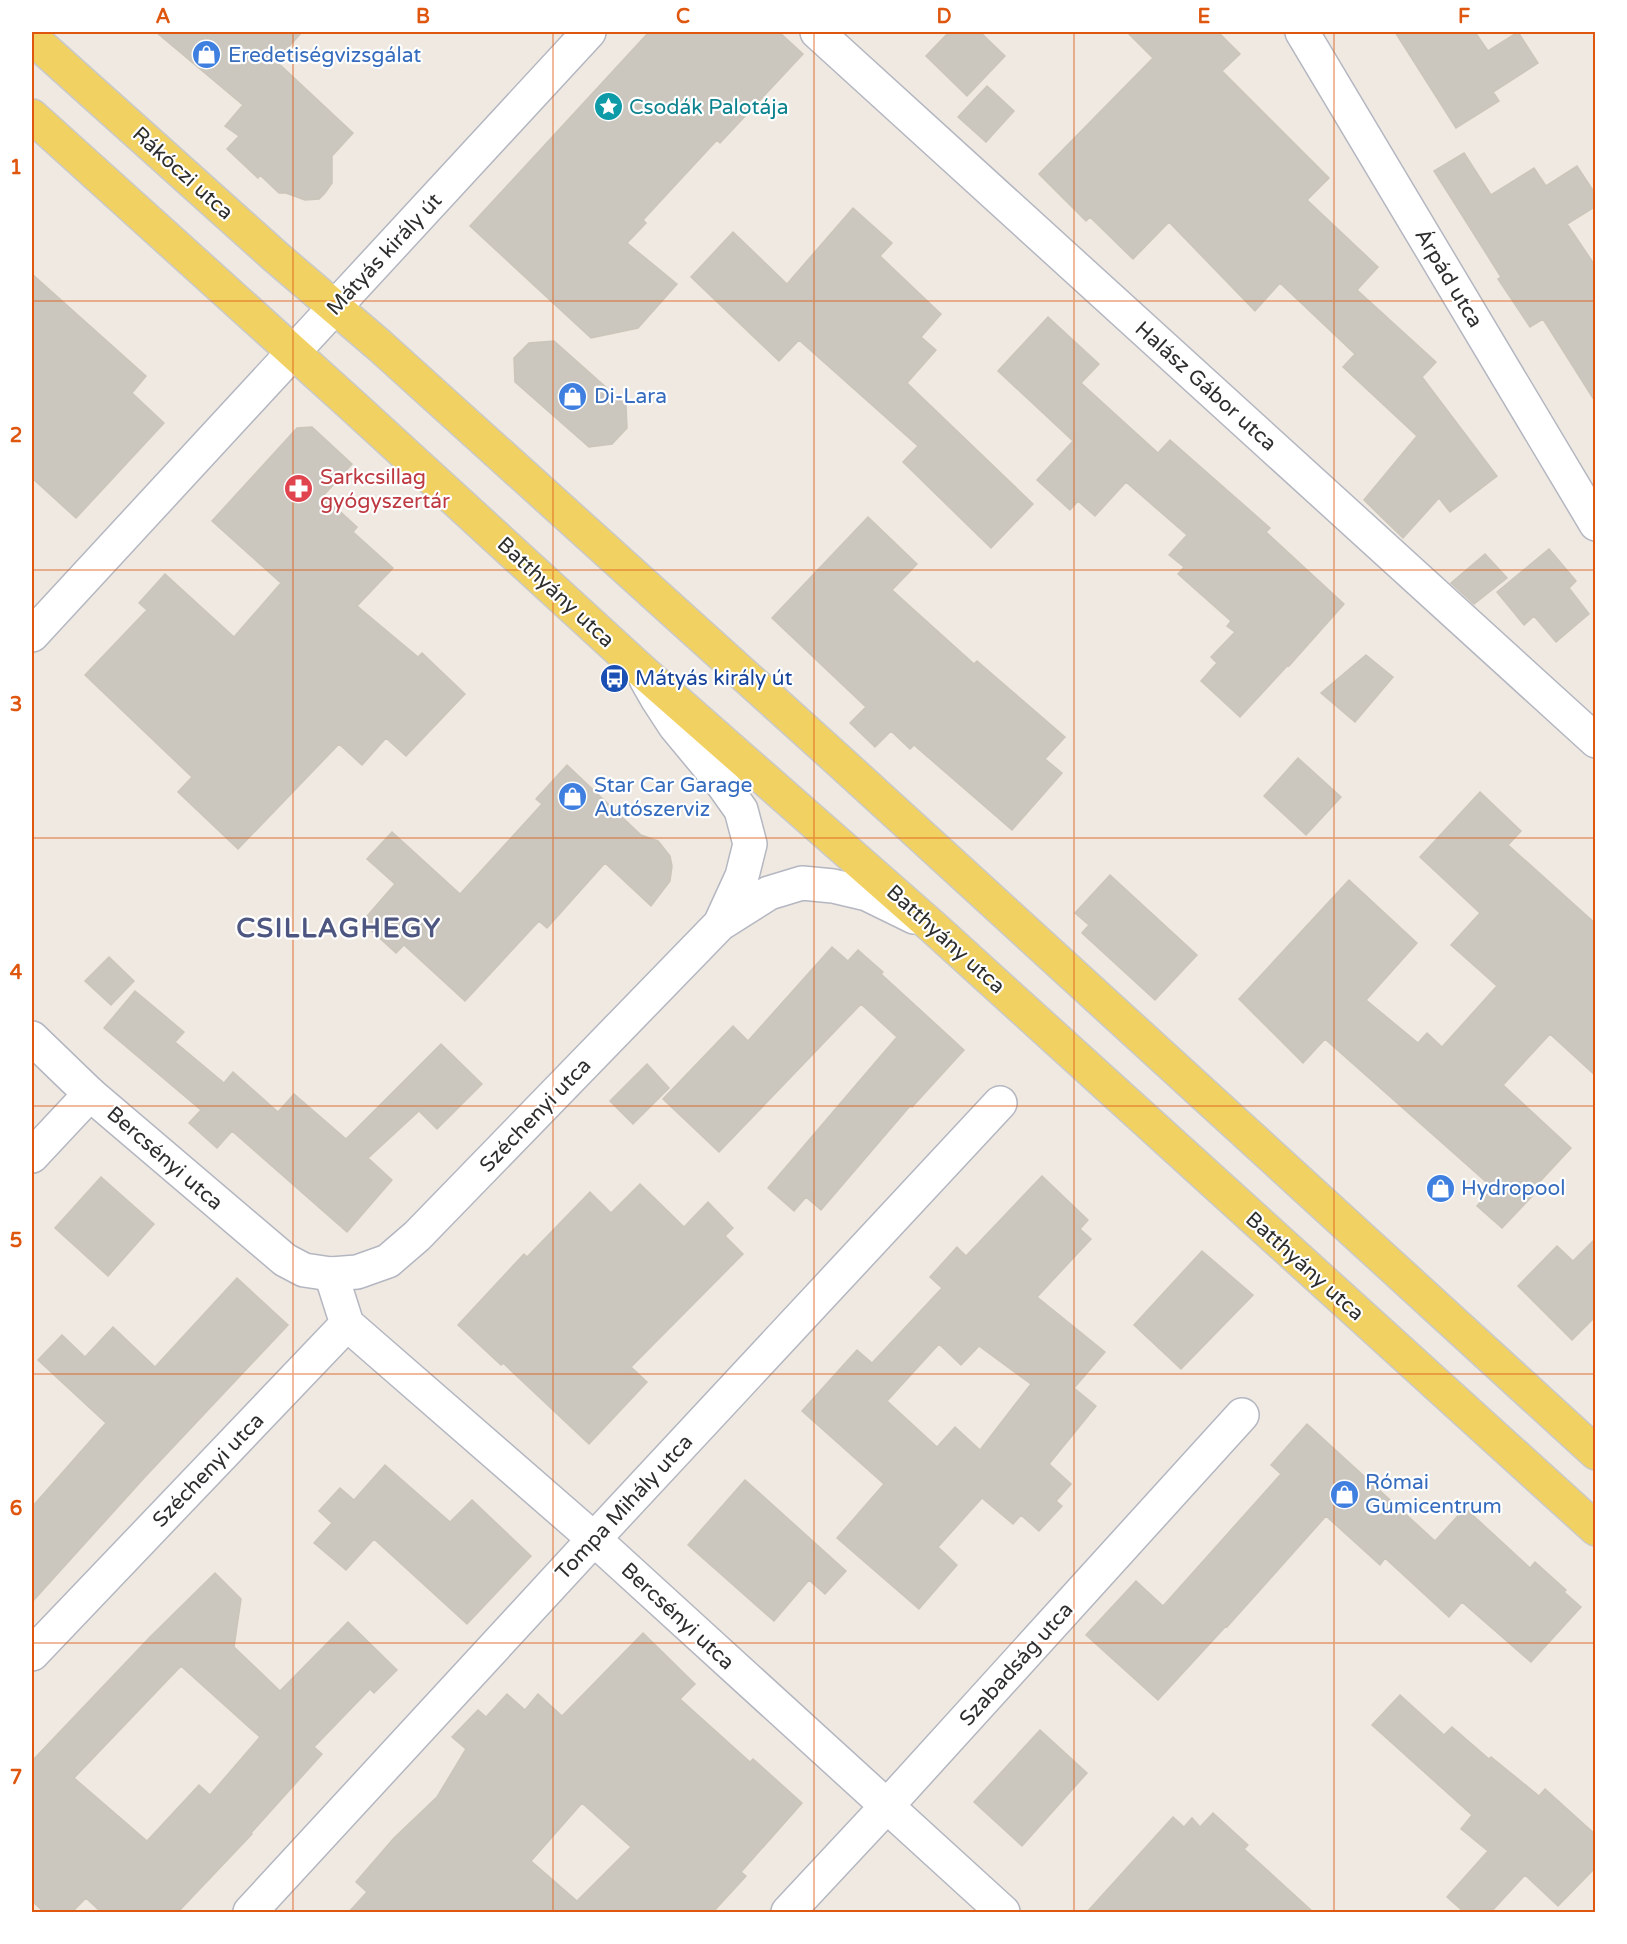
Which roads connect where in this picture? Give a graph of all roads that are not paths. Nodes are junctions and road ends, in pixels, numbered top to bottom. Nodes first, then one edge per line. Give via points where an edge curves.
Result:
1 (589, 32) edge
2 (817, 32) edge
3 (1302, 32) edge
4 (32, 38) edge
5 (32, 116) edge
6 (334, 307) junction
7 (293, 352) junction
8 (1596, 524) edge
9 (32, 635) edge
10 (642, 671) junction
11 (1596, 741) edge
12 (720, 924) junction
13 (934, 927) junction
14 (32, 1038) edge
15 (90, 1094) junction
16 (1000, 1103) dead end
17 (32, 1156) edge
18 (318, 1272) junction
19 (347, 1324) junction
20 (1242, 1414) dead end
21 (1596, 1453) edge
22 (1596, 1529) edge
23 (594, 1539) junction
24 (32, 1654) edge
25 (886, 1808) junction
26 (250, 1912) edge
27 (788, 1912) edge
28 (1003, 1912) edge

1 - 6 street, Mátyás király út
2 - 11 street, Halász Gábor utca
3 - 8 street, Árpád utca
4 - 6 main road, Rákóczi utca
5 - 7 main road
6 - 7 street, Mátyás király út
6 - 21 main road via 836,758
7 - 9 street, Mátyás király út
7 - 10 main road, Batthyány utca
10 - 12 street, Széchenyi utca via 675,726 741,810 750,844 742,876
10 - 13 main road, Batthyány utca
12 - 13 street, Széchenyi utca via 769,893 802,883 867,894
12 - 18 street, Széchenyi utca via 417,1236 388,1261 357,1272
13 - 22 main road, Batthyány utca
14 - 15 street, Bercsényi utca
15 - 17 street
15 - 18 street, Bercsényi utca via 285,1260
16 - 23 street, Tompa Mihály utca
18 - 19 street
19 - 23 street, Bercsényi utca
19 - 24 street, Széchenyi utca
20 - 25 street, Szabadság utca
23 - 25 street, Bercsényi utca
23 - 26 street, Tompa Mihály utca
25 - 27 street, Szabadság utca
25 - 28 street, Bercsényi utca

